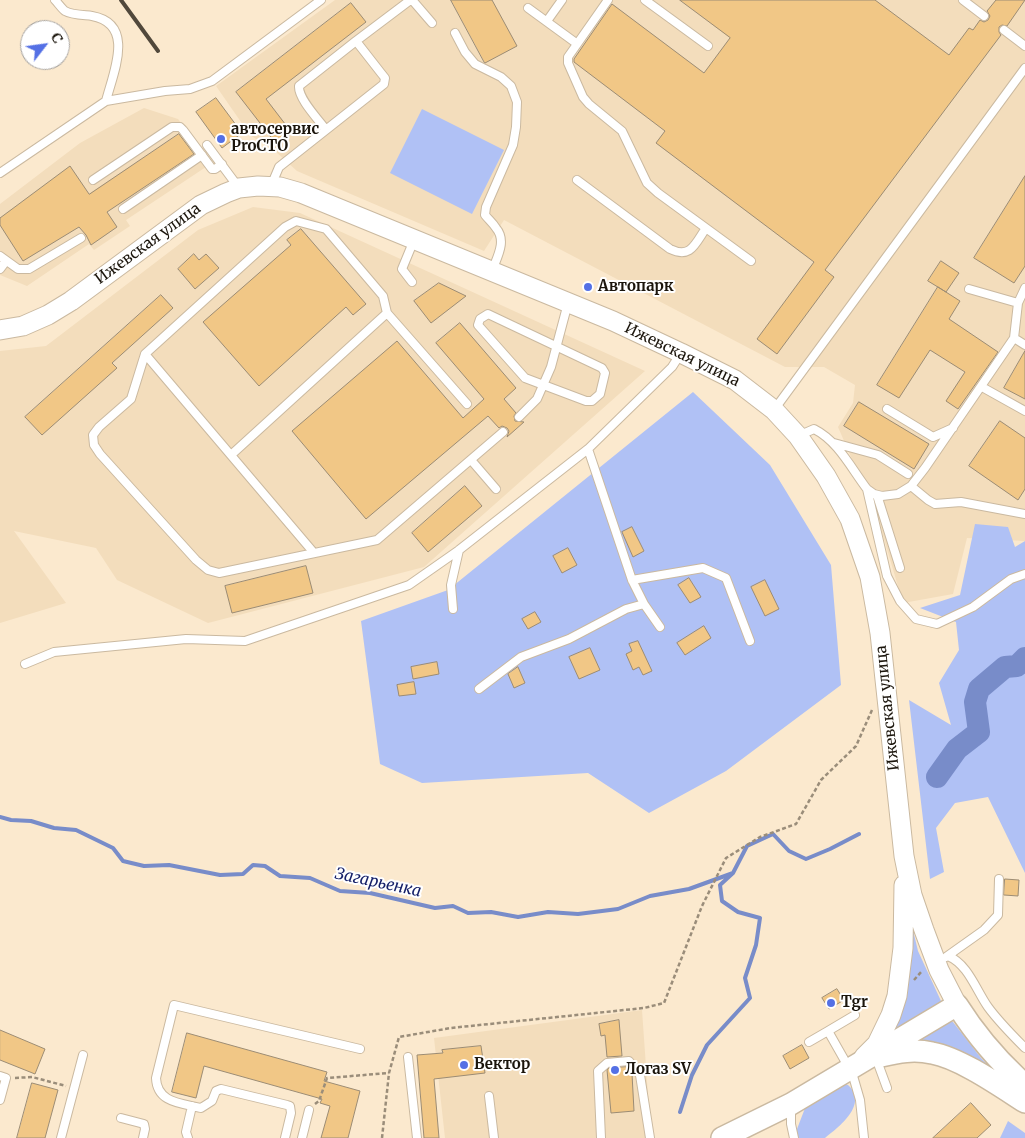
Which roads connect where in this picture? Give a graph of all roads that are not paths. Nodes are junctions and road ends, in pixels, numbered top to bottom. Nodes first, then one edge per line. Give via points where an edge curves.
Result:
1 (55, 0) edge
2 (321, 0) edge
3 (562, 0) edge
4 (608, 0) edge
5 (646, 0) edge
6 (963, 0) edge
7 (528, 8) dead end
8 (984, 16) dead end
9 (547, 21) junction
10 (432, 23) dead end
11 (1004, 30) dead end
12 (455, 33) dead end
13 (356, 40) junction
14 (576, 44) junction
15 (708, 46) dead end
16 (1025, 46) edge
17 (1025, 68) edge
18 (106, 101) junction
19 (326, 130) junction
20 (207, 145) dead end
21 (202, 155) junction
22 (222, 164) junction
23 (0, 173) edge
24 (93, 180) dead end
25 (577, 180) dead end
26 (271, 186) junction
27 (239, 188) junction
28 (123, 209) dead end
29 (706, 228) junction
30 (81, 238) dead end
31 (414, 240) junction
32 (3, 258) edge
33 (751, 261) dead end
34 (0, 269) edge
35 (491, 272) junction
36 (412, 282) dead end
37 (1025, 288) edge
38 (969, 289) dead end
39 (568, 303) junction
40 (1018, 303) junction
41 (387, 313) junction
42 (0, 330) edge
43 (1014, 338) junction
44 (557, 345) junction
45 (1025, 345) edge
46 (682, 353) junction
47 (145, 354) junction
48 (543, 386) junction
49 (982, 387) junction
50 (467, 404) dead end
51 (887, 409) dead end
52 (774, 410) junction
53 (1025, 411) edge
54 (519, 417) dead end
55 (954, 428) junction
56 (503, 432) dead end
57 (798, 436) junction
58 (834, 443) junction
59 (588, 449) junction
60 (231, 455) junction
61 (471, 460) junction
62 (908, 474) dead end
63 (911, 486) junction
64 (496, 489) dead end
65 (867, 490) junction
66 (877, 495) junction
67 (1025, 514) edge
68 (460, 550) junction
69 (314, 553) junction
70 (900, 568) dead end
71 (1025, 574) edge
72 (632, 580) junction
73 (644, 604) junction
74 (452, 609) dead end
75 (660, 627) dead end
76 (750, 641) dead end
77 (25, 664) dead end
78 (479, 689) dead end
79 (904, 856) junction
80 (999, 879) dead end
81 (942, 959) junction
82 (957, 1005) junction
83 (855, 1016) dead end
84 (828, 1032) junction
85 (810, 1042) dead end
86 (1025, 1048) edge
87 (360, 1049) dead end
88 (83, 1055) dead end
89 (408, 1057) dead end
90 (876, 1058) junction
91 (850, 1070) junction
92 (3, 1077) edge
93 (1025, 1085) edge
94 (887, 1088) dead end
95 (489, 1096) dead end
96 (0, 1100) edge
97 (1025, 1102) edge
98 (791, 1104) junction
99 (192, 1106) junction
100 (308, 1110) road end
101 (121, 1118) dead end
102 (62, 1138) edge
103 (143, 1138) edge
104 (188, 1138) edge
105 (285, 1138) edge
106 (302, 1138) edge
107 (417, 1138) edge
108 (494, 1138) edge
109 (601, 1138) edge
110 (650, 1138) edge
111 (722, 1138) edge
112 (794, 1138) edge
113 (864, 1138) edge

1 - 18 lane via 66,12 108,22 118,34 120,46
2 - 18 lane via 212,81 190,89
3 - 9 lane
4 - 14 lane
5 - 15 lane
6 - 8 lane
7 - 9 lane
9 - 14 lane
10 - 13 lane via 413,1 409,1
11 - 16 lane
12 - 35 lane via 475,64 511,86 517,102 514,145 486,207 485,215 497,228 501,246
13 - 19 lane via 299,86 298,92
13 - 19 lane via 381,73 384,84
14 - 29 lane via 568,63 583,97 622,131 647,183
17 - 52 lane
18 - 23 lane
19 - 26 lane via 279,167
20 - 22 lane
21 - 22 lane via 213,170
21 - 24 lane via 180,127 172,127
21 - 28 lane
22 - 27 lane
25 - 29 lane via 670,249 680,253 693,246
26 - 27 street, Ижевская улица
26 - 31 street, Ижевская улица via 301,193
27 - 42 street, Ижевская улица via 201,204 72,301 23,326
29 - 33 lane
30 - 32 lane via 29,269 18,269
31 - 35 street, Ижевская улица
31 - 36 lane via 402,270
32 - 34 lane
35 - 39 street, Ижевская улица
37 - 40 lane
38 - 40 lane
39 - 44 lane
39 - 46 street, Ижевская улица
40 - 43 lane
41 - 47 lane via 384,296 326,230 296,221 285,227
41 - 50 lane
41 - 60 lane
43 - 45 lane
43 - 49 lane
44 - 48 lane
44 - 48 lane via 602,368 605,373 600,394 592,401 586,401
44 - 48 lane via 493,315 488,314 478,322 518,372
46 - 52 street, Ижевская улица via 735,380
46 - 59 lane
47 - 60 lane
47 - 69 lane via 131,399 93,435 94,445 100,454 208,570 218,573
48 - 54 lane via 537,398
49 - 53 lane
49 - 55 lane
51 - 55 lane via 933,437
52 - 57 street, Ижевская улица
55 - 63 lane
56 - 61 lane
57 - 58 lane via 814,429
57 - 79 street, Ижевская улица via 850,519 870,577 880,633
58 - 62 lane via 878,455
58 - 65 lane
59 - 68 lane
59 - 72 lane
60 - 69 lane
61 - 64 lane
61 - 69 lane via 377,540
63 - 66 lane via 890,496
63 - 67 lane via 936,504 961,502
65 - 66 lane
65 - 71 lane via 887,576 900,601 916,619 937,624 973,607 1011,579
66 - 70 lane
68 - 74 lane via 451,584
68 - 77 lane via 409,585 245,641 186,640 54,652
72 - 73 lane
72 - 76 lane via 703,568 726,578
73 - 75 lane
73 - 78 lane via 626,609 569,639 521,657
79 - 81 street, Ижевская улица via 912,895
79 - 91 street via 903,948 897,996 877,1044
80 - 81 lane via 998,915 984,930
81 - 82 street, Ижевская улица
81 - 86 lane via 958,960 989,1008
82 - 91 main road
82 - 93 main road, Ижевская улица via 996,1057
83 - 84 lane
84 - 85 lane
84 - 91 lane
87 - 99 lane via 174,1005 156,1078 157,1087 169,1100
88 - 102 lane
89 - 107 lane
90 - 91 main road
90 - 94 lane
90 - 97 main road via 902,1051 934,1053 960,1063
91 - 98 main road
91 - 113 lane via 860,1100
92 - 96 lane
95 - 108 lane
98 - 111 main road
98 - 112 lane
99 - 104 lane via 186,1132
99 - 105 lane via 201,1108 212,1101 216,1091 221,1089 287,1105 291,1112
100 - 106 lane
101 - 103 lane via 144,1124
109 - 110 lane via 598,1071 607,1063 629,1061 640,1075

